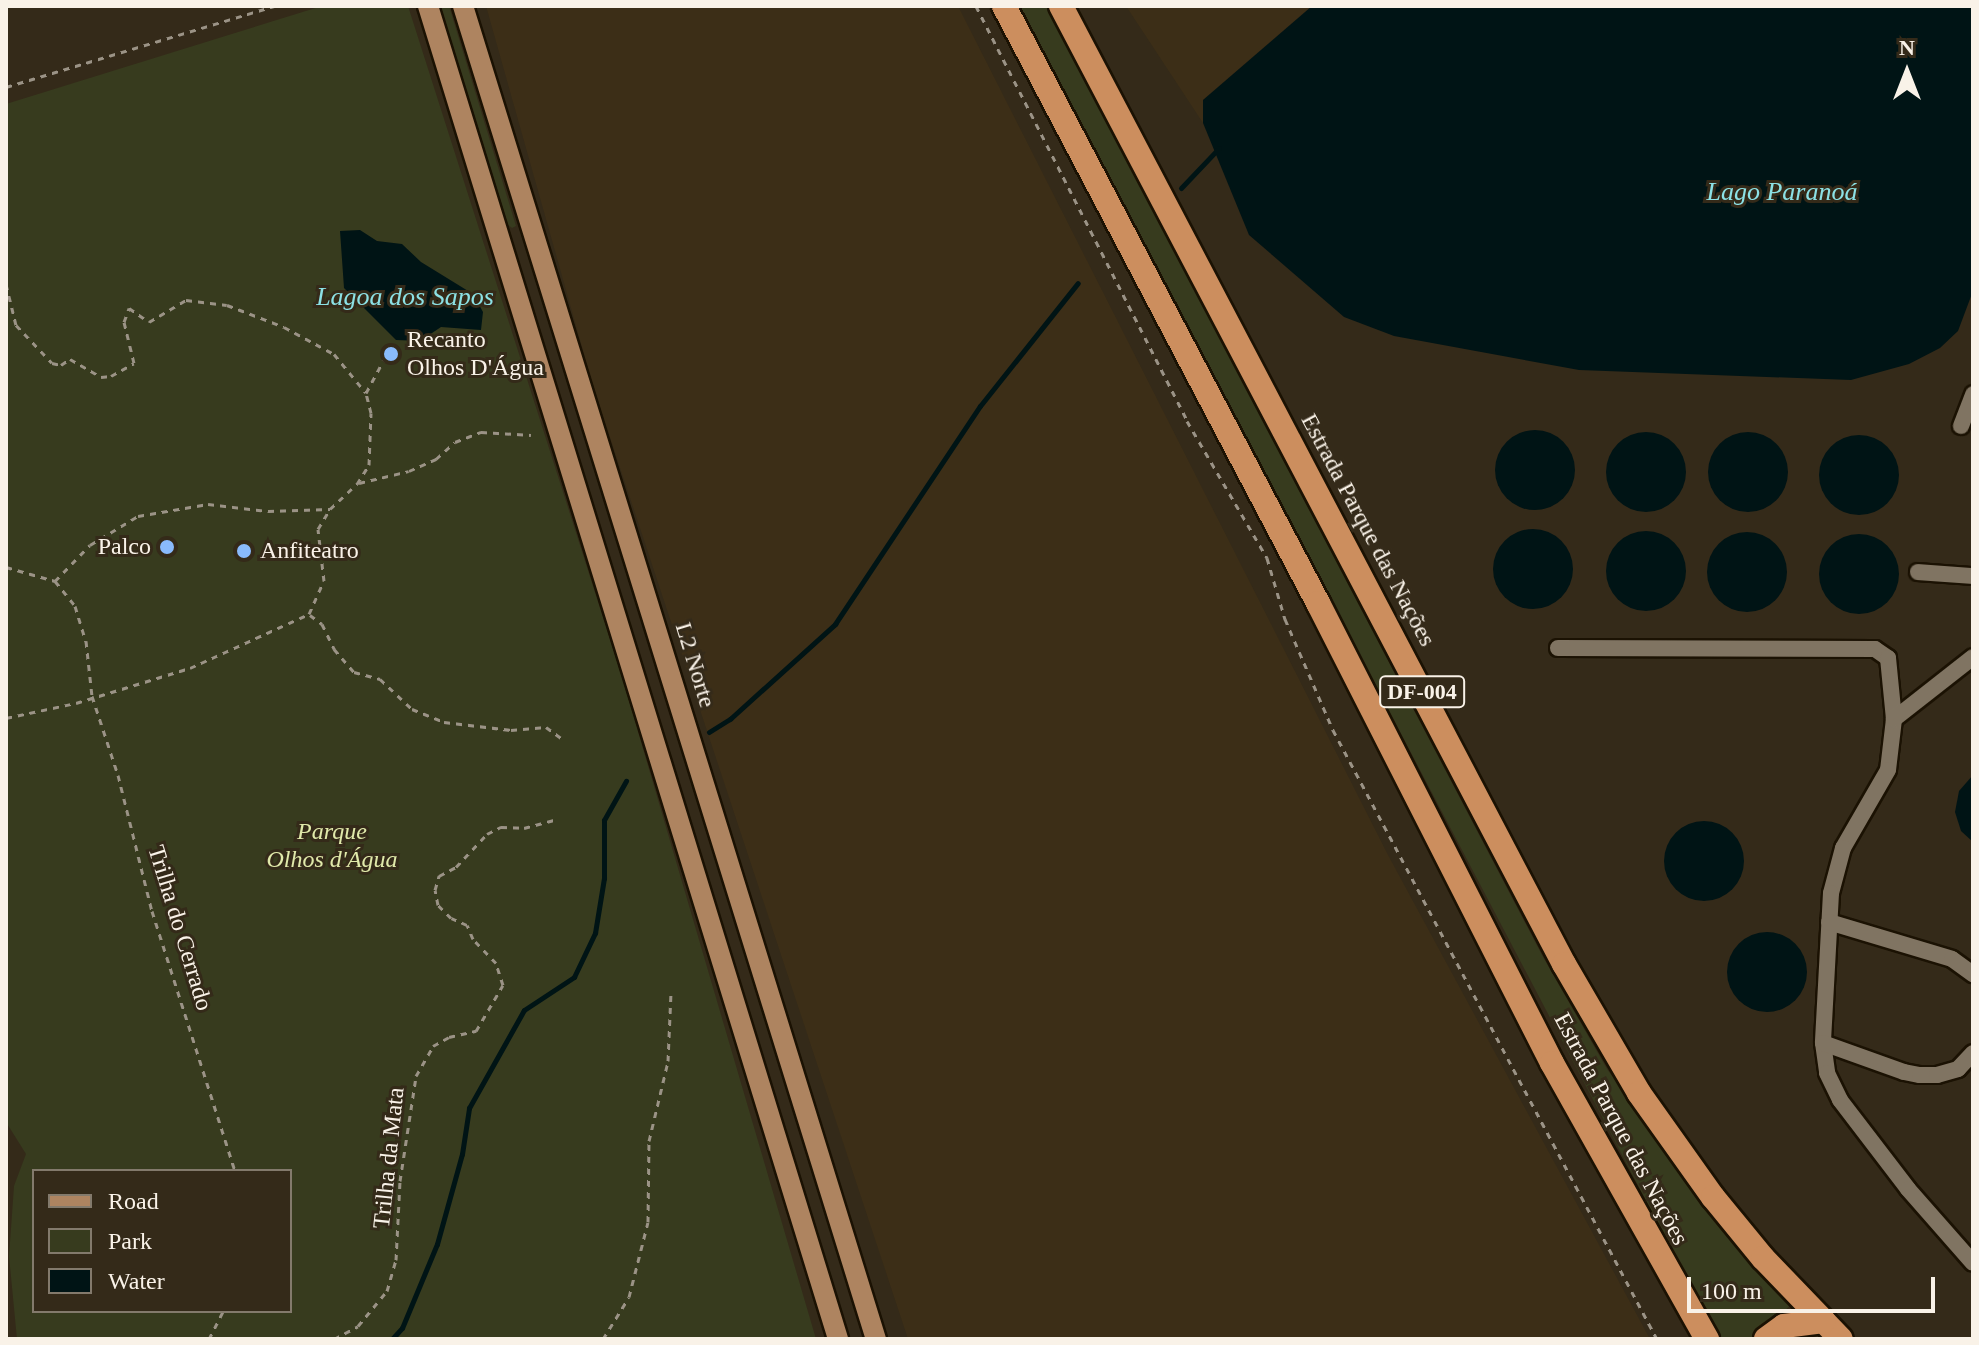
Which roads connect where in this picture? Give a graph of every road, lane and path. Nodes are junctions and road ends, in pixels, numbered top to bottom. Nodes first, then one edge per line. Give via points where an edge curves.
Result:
1 (275, 6) edge
2 (428, 6) edge
3 (463, 6) edge
4 (976, 6) edge
5 (1004, 6) edge
6 (1061, 6) edge
7 (6, 87) edge
8 (536, 238) junction
9 (504, 247) junction
10 (6, 284) edge
11 (394, 341) dead end
12 (366, 393) junction
13 (1973, 394) edge
14 (1961, 426) dead end
15 (531, 435) dead end
16 (357, 484) junction
17 (330, 509) junction
18 (6, 567) edge
19 (1918, 572) dead end
20 (1973, 576) edge
21 (55, 581) junction
22 (309, 614) junction
23 (1558, 648) dead end
24 (1973, 657) edge
25 (92, 696) junction
26 (6, 718) edge
27 (1894, 719) junction
28 (561, 738) dead end
29 (557, 819) dead end
30 (1829, 922) junction
31 (1973, 974) edge
32 (671, 991) dead end
33 (1823, 1043) junction
34 (1973, 1053) edge
35 (234, 1169) edge
36 (1973, 1263) edge
37 (222, 1313) edge
38 (1824, 1321) junction
39 (209, 1339) edge
40 (334, 1339) edge
41 (603, 1339) edge
42 (838, 1339) edge
43 (876, 1339) edge
44 (1657, 1339) edge
45 (1707, 1339) edge
46 (1766, 1339) edge
47 (1841, 1339) edge

1 - 7 path
2 - 9 main road
3 - 8 main road, L2 Norte
4 - 44 path via 1187,421 1267,558 1285,619 1333,730
5 - 45 highway, Estrada Parque das Nações / DF-004 via 1552,1063
6 - 38 highway, Estrada Parque das Nações / DF-004 via 1639,1093 1713,1197
8 - 9 main road
8 - 43 main road, L2 Norte
9 - 42 main road
10 - 12 path via 16,325 52,363 70,359 101,377 111,376 134,363 124,322 129,308 149,322 186,300 227,305 284,327 334,354
11 - 12 path
12 - 16 path via 371,413 369,465
13 - 14 lane
15 - 16 path via 481,432 409,471
16 - 17 path
17 - 21 path via 268,511 208,504 138,516 90,545
17 - 22 path via 318,529 324,581
18 - 21 path
19 - 20 lane
21 - 25 path, Trilha do Cerrado via 75,606 86,641
22 - 25 path via 190,668
22 - 28 path via 322,624 354,672 380,679 412,709 444,722 511,730 546,727
23 - 27 lane via 1875,649 1891,664
24 - 27 lane
25 - 26 path
25 - 35 path, Trilha do Cerrado via 152,911
27 - 30 lane via 1887,774 1862,811 1835,870
29 - 40 path, Trilha da Mata via 524,828 501,827 439,876 438,905 467,925 496,963 503,985 476,1031 433,1046 416,1076 400,1181 396,1260 387,1291 358,1326
30 - 31 lane via 1952,959
30 - 33 lane
32 - 41 path via 668,1061 649,1141 648,1222 629,1297
33 - 34 lane via 1920,1075 1958,1069
33 - 36 lane via 1827,1073 1840,1100
37 - 39 path
38 - 46 highway via 1784,1326
38 - 47 highway, Estrada Parque das Nações / DF-004

